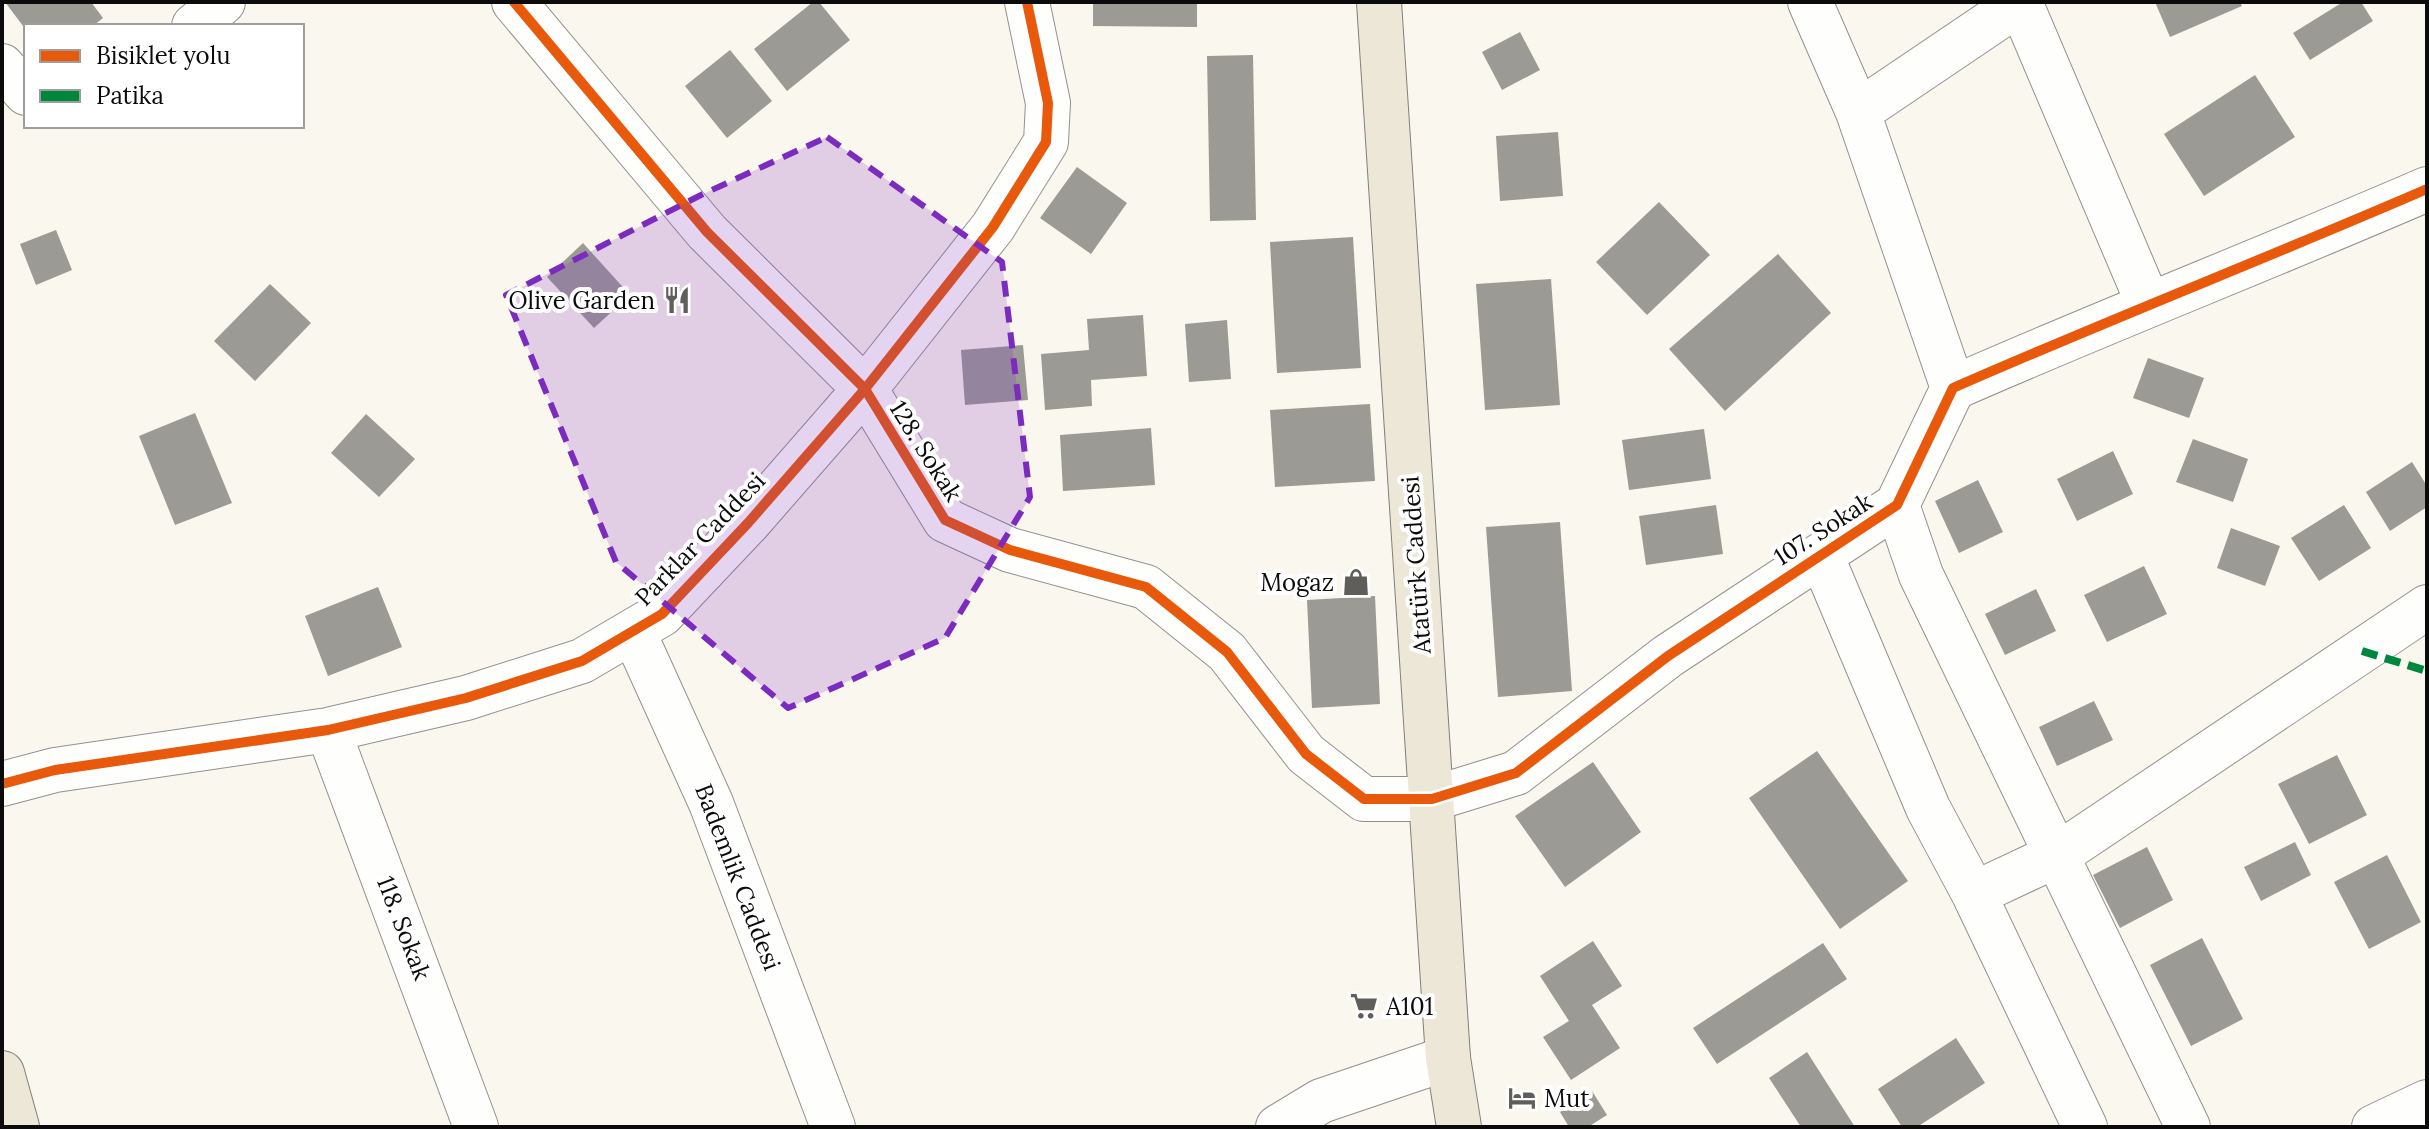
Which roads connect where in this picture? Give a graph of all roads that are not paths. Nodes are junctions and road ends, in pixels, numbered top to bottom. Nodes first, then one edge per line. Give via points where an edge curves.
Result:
1 (223, 2) edge
2 (514, 2) edge
3 (1027, 2) edge
4 (1379, 2) edge
5 (1810, 2) edge
6 (2020, 2) edge
7 (196, 24) edge
8 (2, 66) edge
9 (24, 91) edge
10 (1858, 112) junction
11 (2427, 189) edge
12 (2148, 303) junction
13 (1953, 388) junction
14 (865, 389) junction
15 (1897, 505) junction
16 (1821, 555) junction
17 (2427, 607) edge
18 (633, 631) junction
19 (328, 730) junction
20 (2, 784) edge
21 (1432, 799) junction
22 (2059, 854) junction
23 (1974, 894) junction
24 (1448, 1058) junction
25 (2, 1073) edge
26 (17, 1127) edge
27 (476, 1127) edge
28 (833, 1127) edge
29 (1278, 1127) edge
30 (1459, 1127) edge
31 (2085, 1127) edge
32 (2188, 1127) edge

1 - 7 street
2 - 14 street, 128. Sokak via 707,232
3 - 14 street, Parklar Caddesi via 1048,103 1046,142 993,227
4 - 21 main road, Atatürk Caddesi
5 - 10 street
6 - 10 street
6 - 12 street
8 - 9 street
10 - 13 street
11 - 12 street via 2264,260
12 - 13 street
13 - 15 street, 107. Sokak
14 - 18 street, Parklar Caddesi via 662,614
14 - 21 street, 128. Sokak via 945,520 1010,550 1146,587 1227,652 1306,754 1364,799
15 - 16 street, 107. Sokak
15 - 22 street via 1921,575
16 - 21 street, 107. Sokak via 1668,656 1516,773
16 - 23 street via 1928,808
17 - 22 street
18 - 19 street, Parklar Caddesi via 582,661 466,698
18 - 28 street, Bademlik Caddesi via 711,803
19 - 20 street, Parklar Caddesi via 55,770
19 - 27 street, 118. Sokak
21 - 24 main road, Atatürk Caddesi
22 - 23 street
22 - 32 street
23 - 31 street
24 - 29 street via 1321,1101
24 - 30 main road, Atatürk Caddesi
25 - 26 main road

